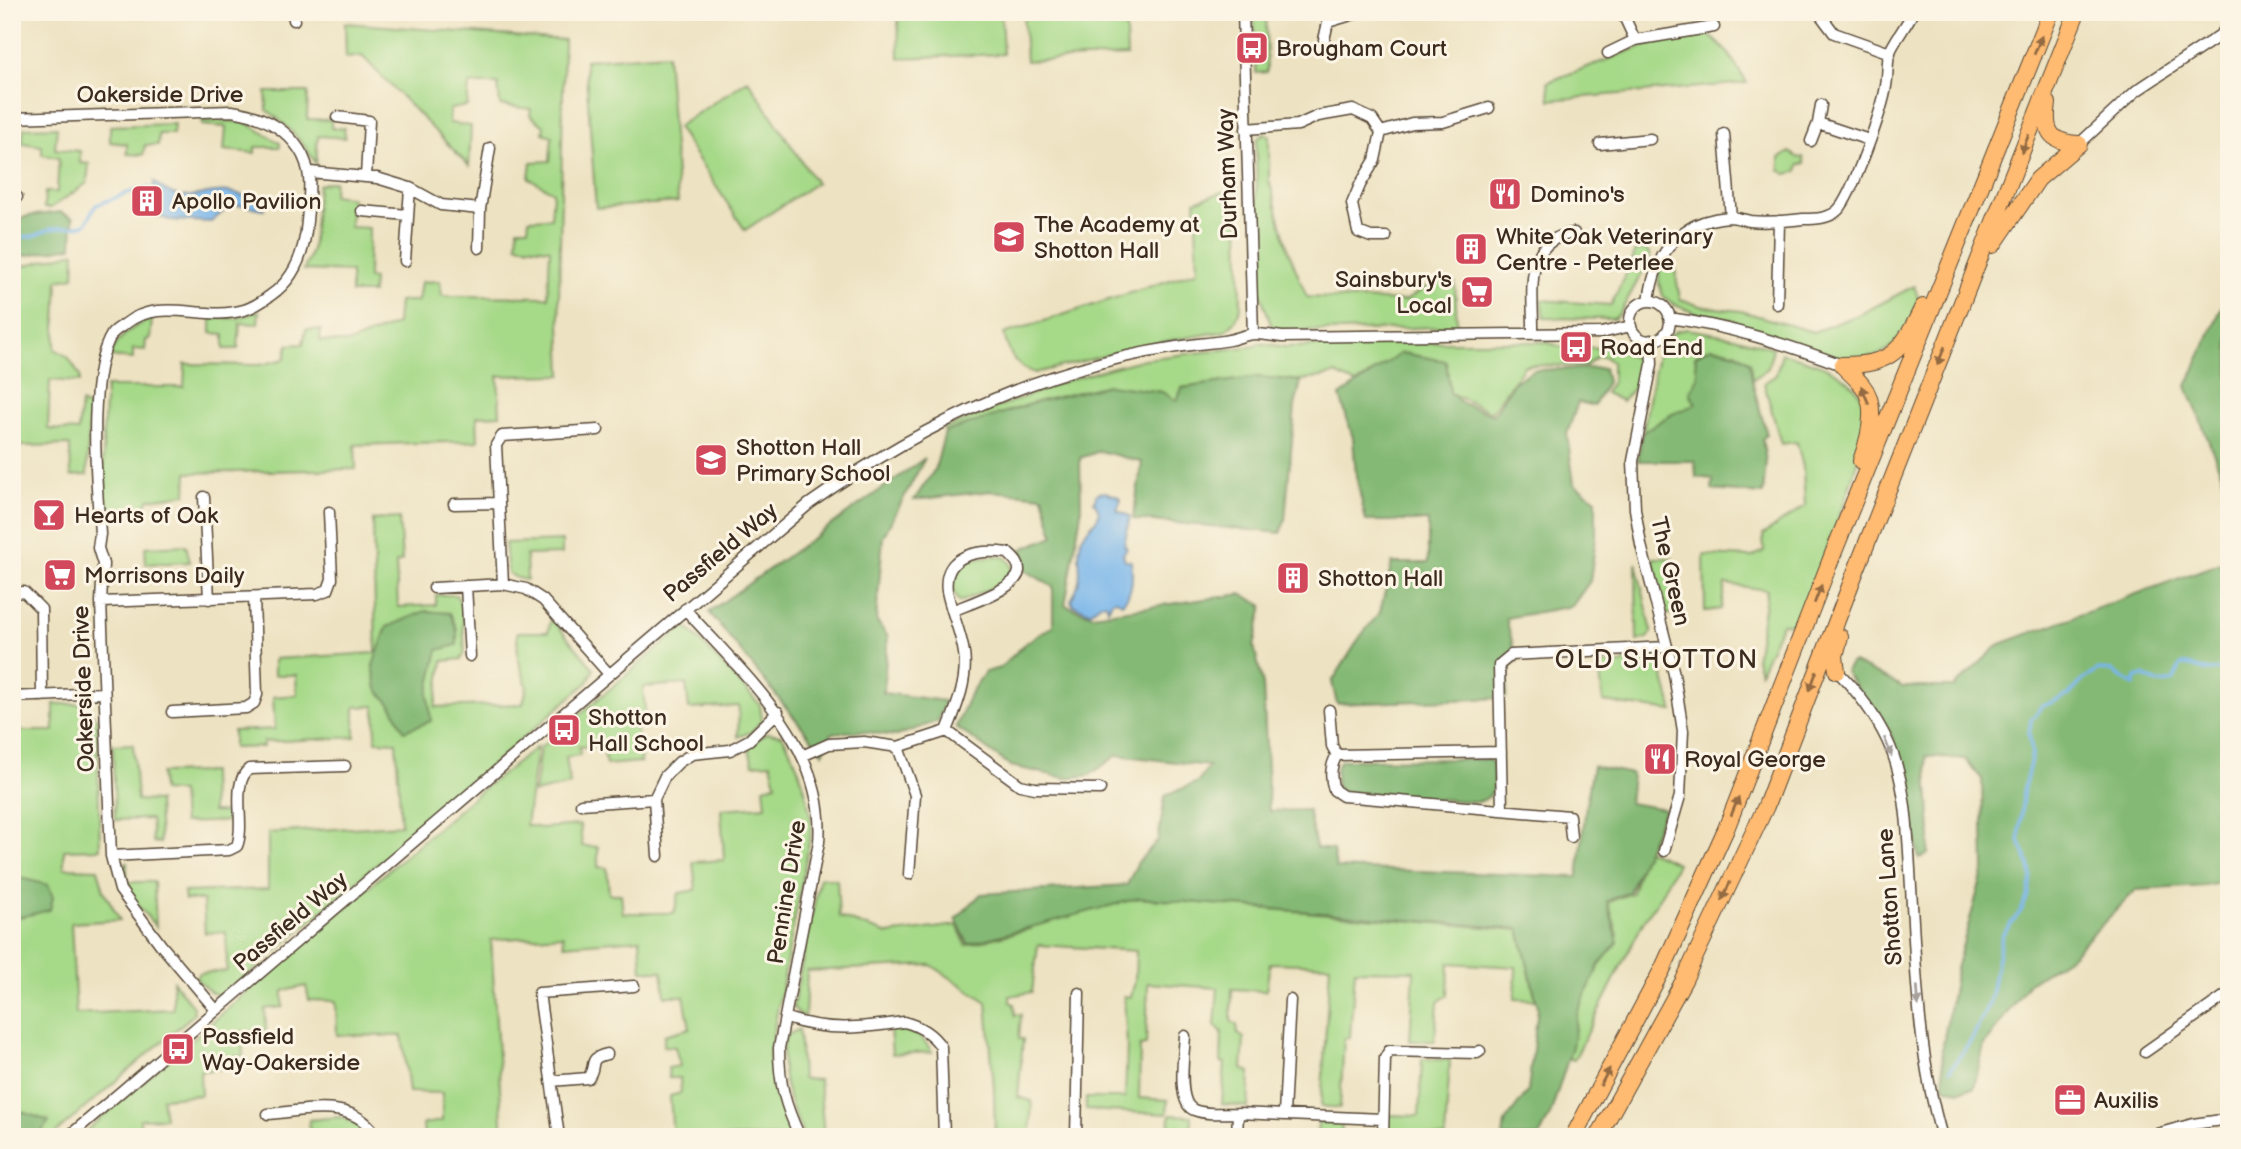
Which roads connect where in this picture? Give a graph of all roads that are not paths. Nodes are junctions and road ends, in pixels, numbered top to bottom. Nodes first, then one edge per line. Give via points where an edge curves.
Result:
1 (1243, 12) edge
2 (1320, 12) edge
3 (1361, 12) edge
4 (1622, 12) edge
5 (1913, 12) edge
6 (2051, 12) edge
7 (2077, 12) edge
8 (1819, 13) edge
9 (1328, 22) junction
10 (2229, 26) edge
11 (1714, 27) dead end
12 (1324, 40) dead end
13 (1635, 40) junction
14 (1608, 53) dead end
15 (1889, 53) junction
16 (2053, 73) junction
17 (1821, 105) dead end
18 (1489, 108) dead end
19 (337, 117) dead end
20 (12, 118) edge
21 (1818, 123) junction
22 (1246, 129) junction
23 (1381, 131) junction
24 (1724, 134) dead end
25 (1650, 139) dead end
26 (1869, 140) junction
27 (1811, 141) dead end
28 (1600, 144) dead end
29 (2079, 144) junction
30 (490, 148) dead end
31 (310, 172) junction
32 (366, 177) junction
33 (410, 188) junction
34 (480, 209) junction
35 (362, 211) dead end
36 (408, 215) junction
37 (1731, 217) junction
38 (1779, 221) junction
39 (1574, 233) dead end
40 (1386, 237) dead end
41 (1958, 245) junction
42 (479, 248) dead end
43 (405, 261) dead end
44 (1974, 274) junction
45 (1649, 301) junction
46 (1777, 304) dead end
47 (1669, 318) junction
48 (1631, 326) junction
49 (1253, 334) junction
50 (1533, 334) junction
51 (1651, 340) junction
52 (1842, 365) junction
53 (598, 430) dead end
54 (205, 497) dead end
55 (499, 503) junction
56 (454, 504) dead end
57 (330, 512) dead end
58 (1833, 554) junction
59 (1855, 573) junction
60 (503, 584) junction
61 (466, 586) junction
62 (434, 588) dead end
63 (12, 593) edge
64 (254, 597) junction
65 (209, 599) junction
66 (101, 602) junction
67 (685, 609) junction
68 (954, 610) junction
69 (1667, 647) junction
70 (470, 656) dead end
71 (1837, 671) joint
72 (609, 674) junction
73 (104, 693) junction
74 (42, 696) junction
75 (12, 697) edge
76 (1328, 710) dead end
77 (172, 712) dead end
78 (778, 712) junction
79 (947, 731) junction
80 (898, 747) junction
81 (1501, 752) junction
82 (1337, 755) junction
83 (802, 756) junction
84 (345, 766) dead end
85 (1100, 789) dead end
86 (654, 799) junction
87 (580, 804) dead end
88 (1502, 809) junction
89 (1571, 837) dead end
90 (1664, 851) dead end
91 (111, 856) junction
92 (658, 856) dead end
93 (909, 874) dead end
94 (634, 985) dead end
95 (1079, 993) dead end
96 (2229, 993) edge
97 (1290, 1000) dead end
98 (216, 1010) junction
99 (786, 1018) junction
100 (1185, 1036) dead end
101 (1480, 1051) dead end
102 (2145, 1052) dead end
103 (607, 1054) dead end
104 (551, 1082) junction
105 (1238, 1113) junction
106 (268, 1114) dead end
107 (1284, 1114) junction
108 (1383, 1119) junction
109 (2229, 1119) edge
110 (68, 1137) edge
111 (377, 1137) edge
112 (559, 1137) edge
113 (800, 1137) edge
114 (944, 1137) edge
115 (1076, 1137) edge
116 (1237, 1137) edge
117 (1382, 1137) edge
118 (1573, 1137) edge
119 (1598, 1137) edge
120 (1942, 1137) edge
121 (2146, 1137) edge

1 - 22 street, Durham Way
2 - 9 street
3 - 9 street
4 - 13 street
5 - 15 street
41 -> 6 highway
7 - 16 highway
8 - 15 street via 1834,33
9 - 12 street
10 - 29 street via 2136,90
11 - 13 street
13 - 14 street
15 - 26 street via 1886,88
16 - 29 highway via 2046,121 2049,133 2065,143
16 -> 44 highway
17 - 21 street
18 - 23 street via 1443,122
19 - 32 street via 369,121
20 - 31 street, Oakerside Drive via 232,111 255,115 293,139
21 - 26 street
21 - 27 street
22 - 23 street via 1298,125 1353,110 1372,119
22 - 49 street, Durham Way
23 - 40 street via 1375,160 1352,204 1358,232
24 - 37 street
25 - 28 street
26 - 38 street via 1839,209 1821,218
29 - 44 highway via 2038,179
30 - 34 street
31 - 32 street
31 - 66 street, Oakerside Drive via 305,244 281,288 243,310 168,309 135,316 113,333 101,368 95,435
32 - 33 street
33 - 34 street via 442,205
33 - 36 street
34 - 42 street
35 - 36 street
36 - 43 street
37 - 38 street
37 - 45 street via 1693,226 1678,235 1656,265
38 - 46 street
39 - 50 street via 1549,242 1537,254
41 - 52 highway via 1906,342 1876,362
41 - 58 highway
44 -> 59 highway
45 - 47 street via 1663,306
45 - 48 street via 1632,310
47 - 51 street via 1667,331
47 - 52 street via 1739,331
48 - 50 street, Passfield Way via 1601,333
48 - 51 street via 1638,337
49 - 50 street, Passfield Way
49 - 67 street, Passfield Way via 1118,358 1010,391 949,418 809,504
51 - 69 street, The Green via 1652,364 1633,461 1635,509
58 -> 52 highway via 1871,426 1864,387
53 - 55 street via 502,436 496,445
54 - 65 street
55 - 56 street
55 - 60 street
57 - 64 street via 332,579 328,590
118 -> 58 highway via 1663,968 1726,829
59 - 71 highway via 1835,656
59 -> 119 highway via 1766,806 1684,980
60 - 61 street
60 - 72 street via 526,589 543,600
61 - 62 street
61 - 70 street
63 - 74 street via 24,592 41,609
64 - 65 street
64 - 77 street via 254,703 246,708
65 - 66 street
66 - 73 street, Oakerside Drive
67 - 72 street, Passfield Way
67 - 78 street, Pennine Drive
68 - 68 street via 947,592 954,565 978,551 1008,552 1017,562 1015,581
68 - 79 street via 964,675
69 - 81 street via 1511,655 1499,665
69 - 90 street, The Green via 1683,731 1680,796
71 -> 120 street, Shotton Lane via 1887,741 1899,780 1908,837 1922,1050
72 - 98 street, Passfield Way
73 - 74 street
73 - 91 street, Oakerside Drive
74 - 75 street
76 - 82 street
78 - 83 street, Pennine Drive
78 - 86 street via 749,740 730,750 692,754 679,762 665,776
79 - 80 street
79 - 85 street via 1020,785
80 - 83 street via 864,742 829,744
80 - 93 street via 915,795
81 - 82 street
81 - 88 street
82 - 88 street via 1330,778 1334,790 1343,796
83 - 99 street, Pennine Drive via 821,820 820,842
84 - 91 street via 249,769 240,784 241,836 229,850
86 - 87 street
86 - 92 street
88 - 89 street via 1569,816
91 - 98 street, Oakerside Drive via 120,890
94 - 104 street via 539,993
95 - 115 street
96 - 102 street
97 - 107 street
98 - 110 street, Passfield Way
99 - 113 street, Pennine Drive via 779,1077 786,1108
99 - 114 street via 836,1028 904,1022 934,1036 941,1047
100 - 105 street via 1182,1094 1186,1105 1195,1111
101 - 108 street via 1389,1051
103 - 104 street via 594,1059 588,1078
104 - 112 street
105 - 107 street
105 - 116 street
106 - 111 street via 320,1106 341,1109 361,1118
107 - 108 street
108 - 117 street
109 - 121 street

